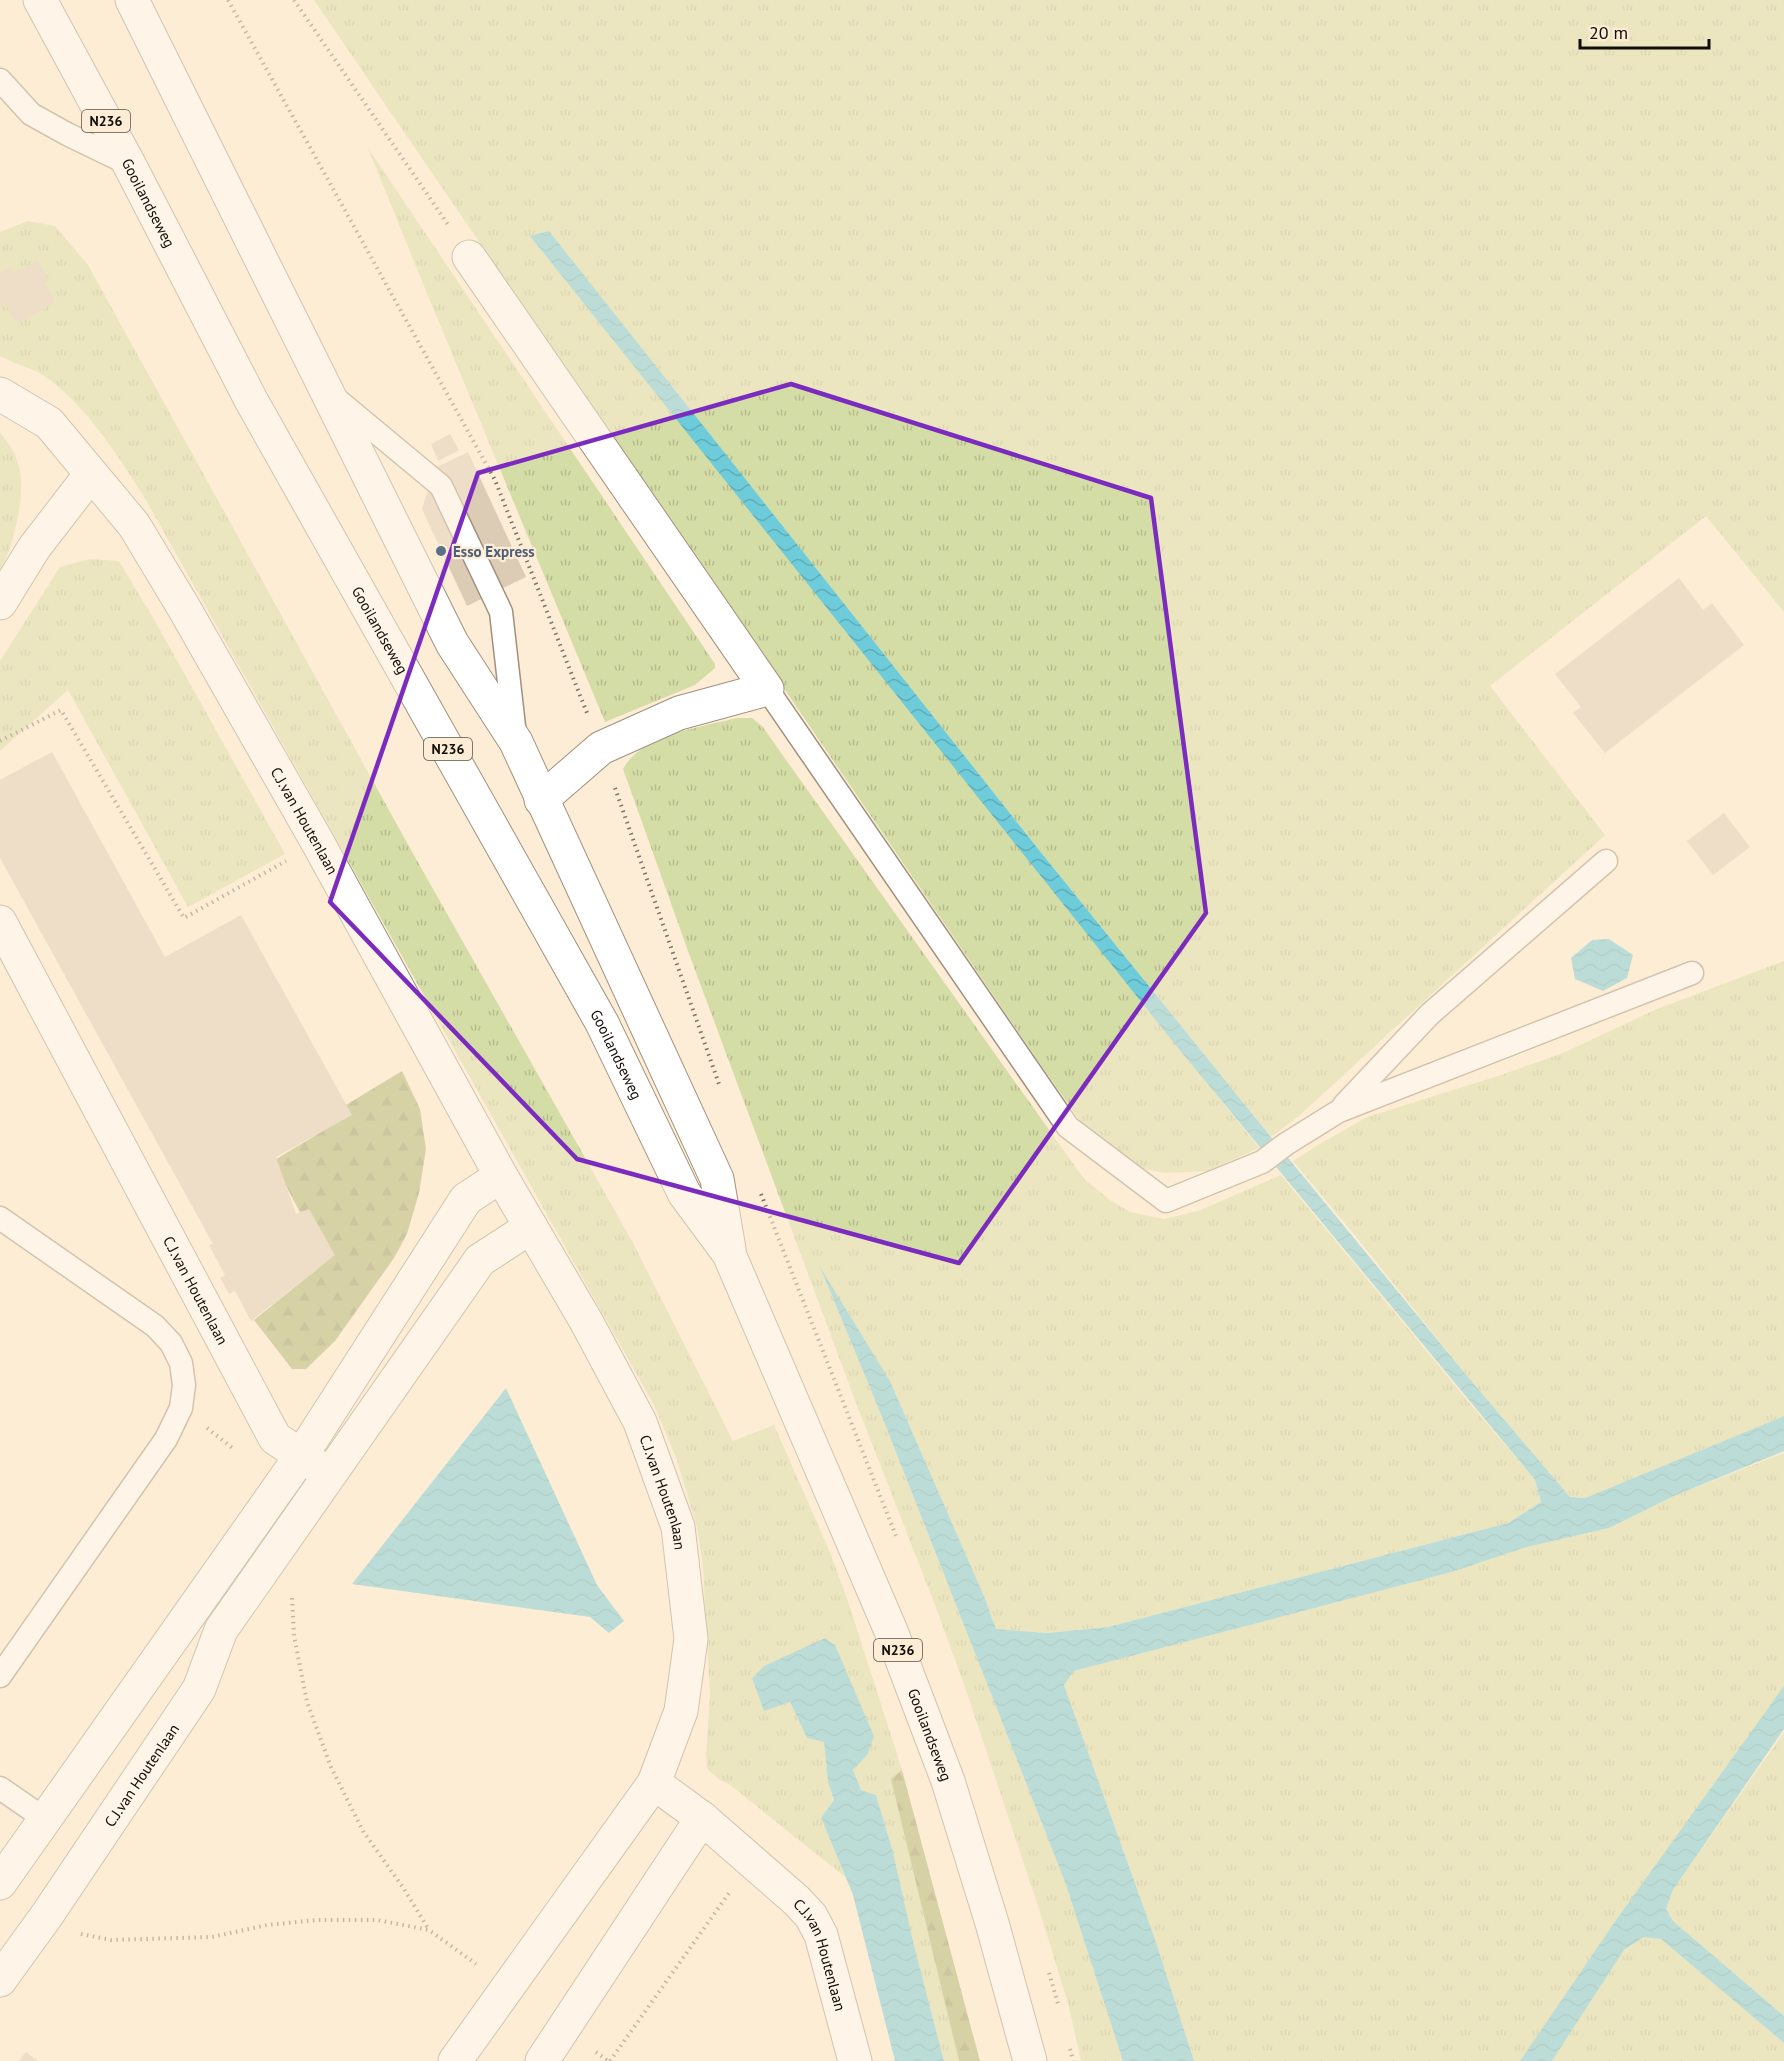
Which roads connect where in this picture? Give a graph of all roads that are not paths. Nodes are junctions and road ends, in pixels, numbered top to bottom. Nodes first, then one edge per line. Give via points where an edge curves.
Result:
1 (40, 0) edge
2 (132, 0) edge
3 (0, 80) edge
4 (129, 164) junction
5 (470, 256) road end
6 (326, 391) junction
7 (0, 394) edge
8 (91, 474) junction
9 (0, 603) edge
10 (768, 689) junction
11 (516, 742) junction
12 (541, 800) junction
13 (1606, 861) dead end
14 (0, 922) edge
15 (1692, 973) dead end
16 (1339, 1111) junction
17 (501, 1176) junction
18 (0, 1218) edge
19 (531, 1227) junction
20 (729, 1254) junction
21 (301, 1456) junction
22 (330, 1475) junction
23 (0, 1676) edge
24 (654, 1783) junction
25 (0, 1788) edge
26 (702, 1818) junction
27 (45, 1819) junction
28 (0, 1882) edge
29 (0, 1980) edge
30 (455, 2061) edge
31 (542, 2061) edge
32 (855, 2061) edge
33 (1030, 2061) edge

1 - 4 street, Gooilandseweg / N236
2 - 6 street, Gooilandseweg / N236
3 - 4 lane via 31,114
4 - 20 street, Gooilandseweg / N236 via 251,400 602,1023 684,1193
5 - 10 street
6 - 11 street, Gooilandseweg / N236 via 452,643
6 - 11 lane via 441,486 501,612
7 - 8 street, C.J.van Houtenlaan via 49,423
8 - 9 street via 34,548
8 - 17 street, C.J.van Houtenlaan via 134,525 184,608
10 - 12 street via 679,713 601,748
10 - 16 lane via 1068,1127 1166,1201 1262,1162
11 - 12 street, Gooilandseweg / N236
12 - 20 street, Gooilandseweg / N236 via 717,1179
13 - 16 lane via 1430,1014
14 - 21 street, C.J.van Houtenlaan via 275,1438
15 - 16 lane
17 - 19 street, C.J.van Houtenlaan
17 - 21 street via 466,1199
18 - 23 lane via 155,1326 171,1343 181,1363 184,1386 181,1408 166,1439
19 - 22 street, C.J.van Houtenlaan via 480,1260
19 - 24 street, C.J.van Houtenlaan via 640,1422 678,1527 691,1639 681,1711
20 - 33 street, Gooilandseweg / N236 via 891,1630 948,1781
21 - 22 street, C.J.van Houtenlaan
21 - 27 street
22 - 29 street, C.J.van Houtenlaan via 221,1630 199,1689
24 - 26 street, C.J.van Houtenlaan
24 - 30 street, C.J.van Houtenlaan
25 - 27 lane
26 - 31 street
26 - 32 street, C.J.van Houtenlaan via 811,1916 821,1935
27 - 28 street

